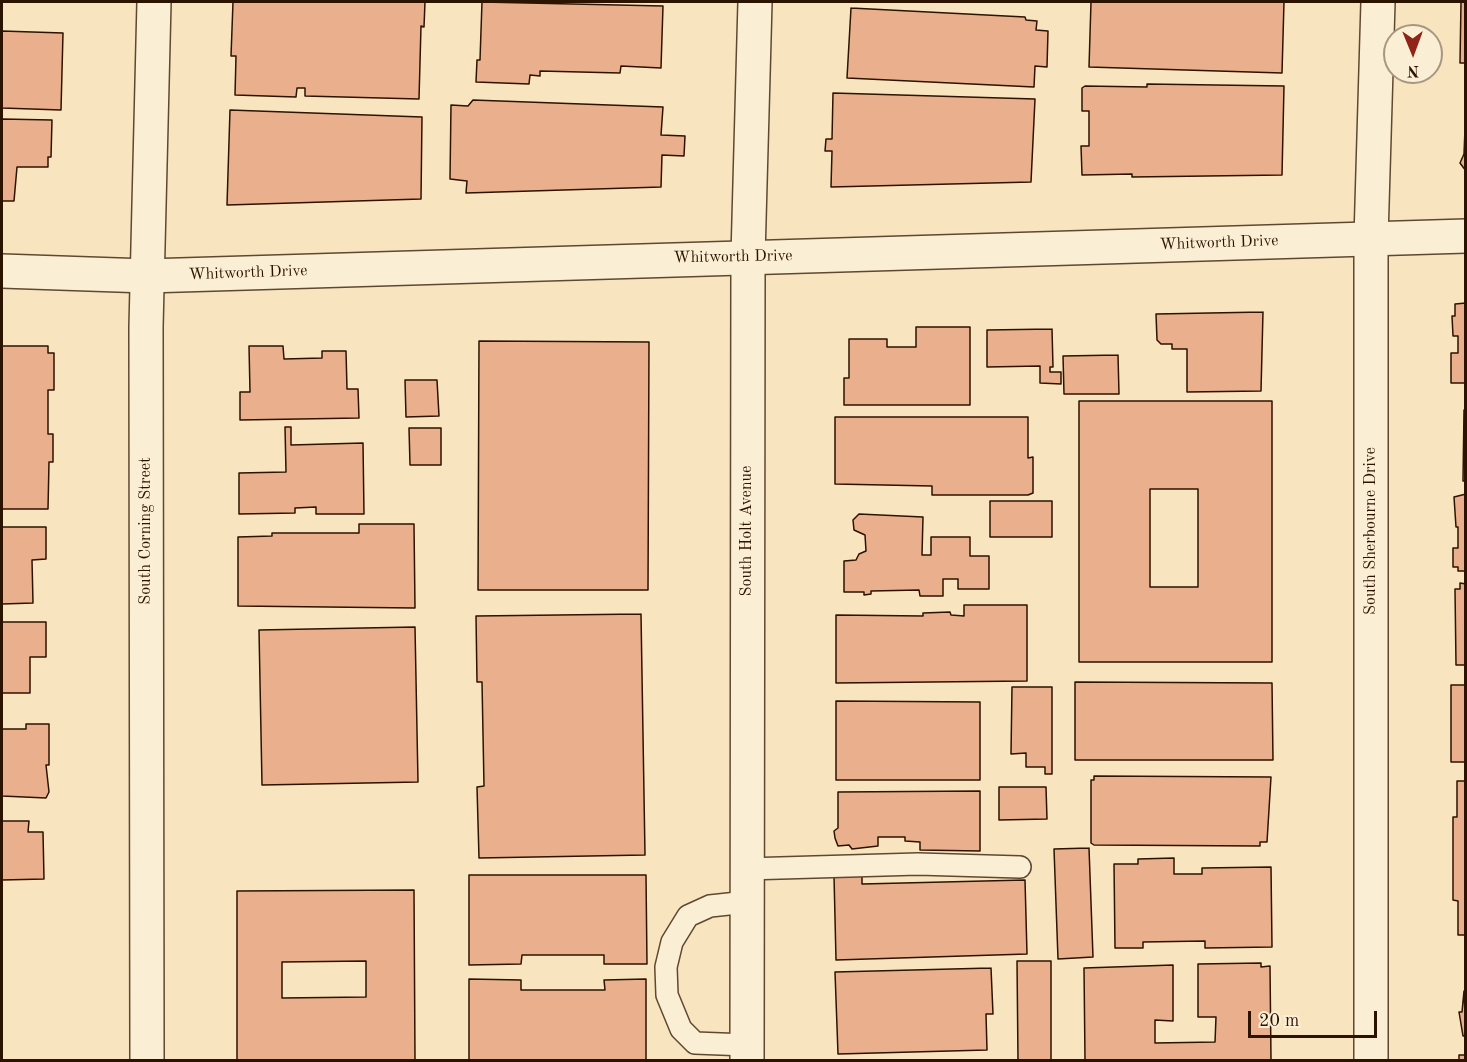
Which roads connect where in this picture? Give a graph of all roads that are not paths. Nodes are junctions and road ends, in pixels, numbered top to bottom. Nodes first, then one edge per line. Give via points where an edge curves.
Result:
1 (154, 2) edge
2 (755, 2) edge
3 (1378, 2) edge
4 (1466, 236) edge
5 (1371, 238) junction
6 (748, 256) junction
7 (2, 271) edge
8 (147, 276) junction
9 (1020, 867) dead end
10 (747, 869) junction
11 (747, 902) junction
12 (747, 1053) edge
13 (147, 1060) edge
14 (1371, 1060) edge

1 - 8 street, South Corning Street
2 - 6 street, South Holt Avenue
3 - 5 street, South Sherbourne Drive
4 - 5 street, Whitworth Drive
5 - 6 street, Whitworth Drive
5 - 14 street, South Sherbourne Drive
6 - 8 street, Whitworth Drive
6 - 10 street, South Holt Avenue
7 - 8 street, Whitworth Drive
8 - 13 street, South Corning Street
9 - 10 lane via 918,864
10 - 11 street, South Holt Avenue
11 - 12 street, South Holt Avenue
11 - 12 lane via 710,906 688,916 672,942 666,967 668,995 681,1029 695,1043

